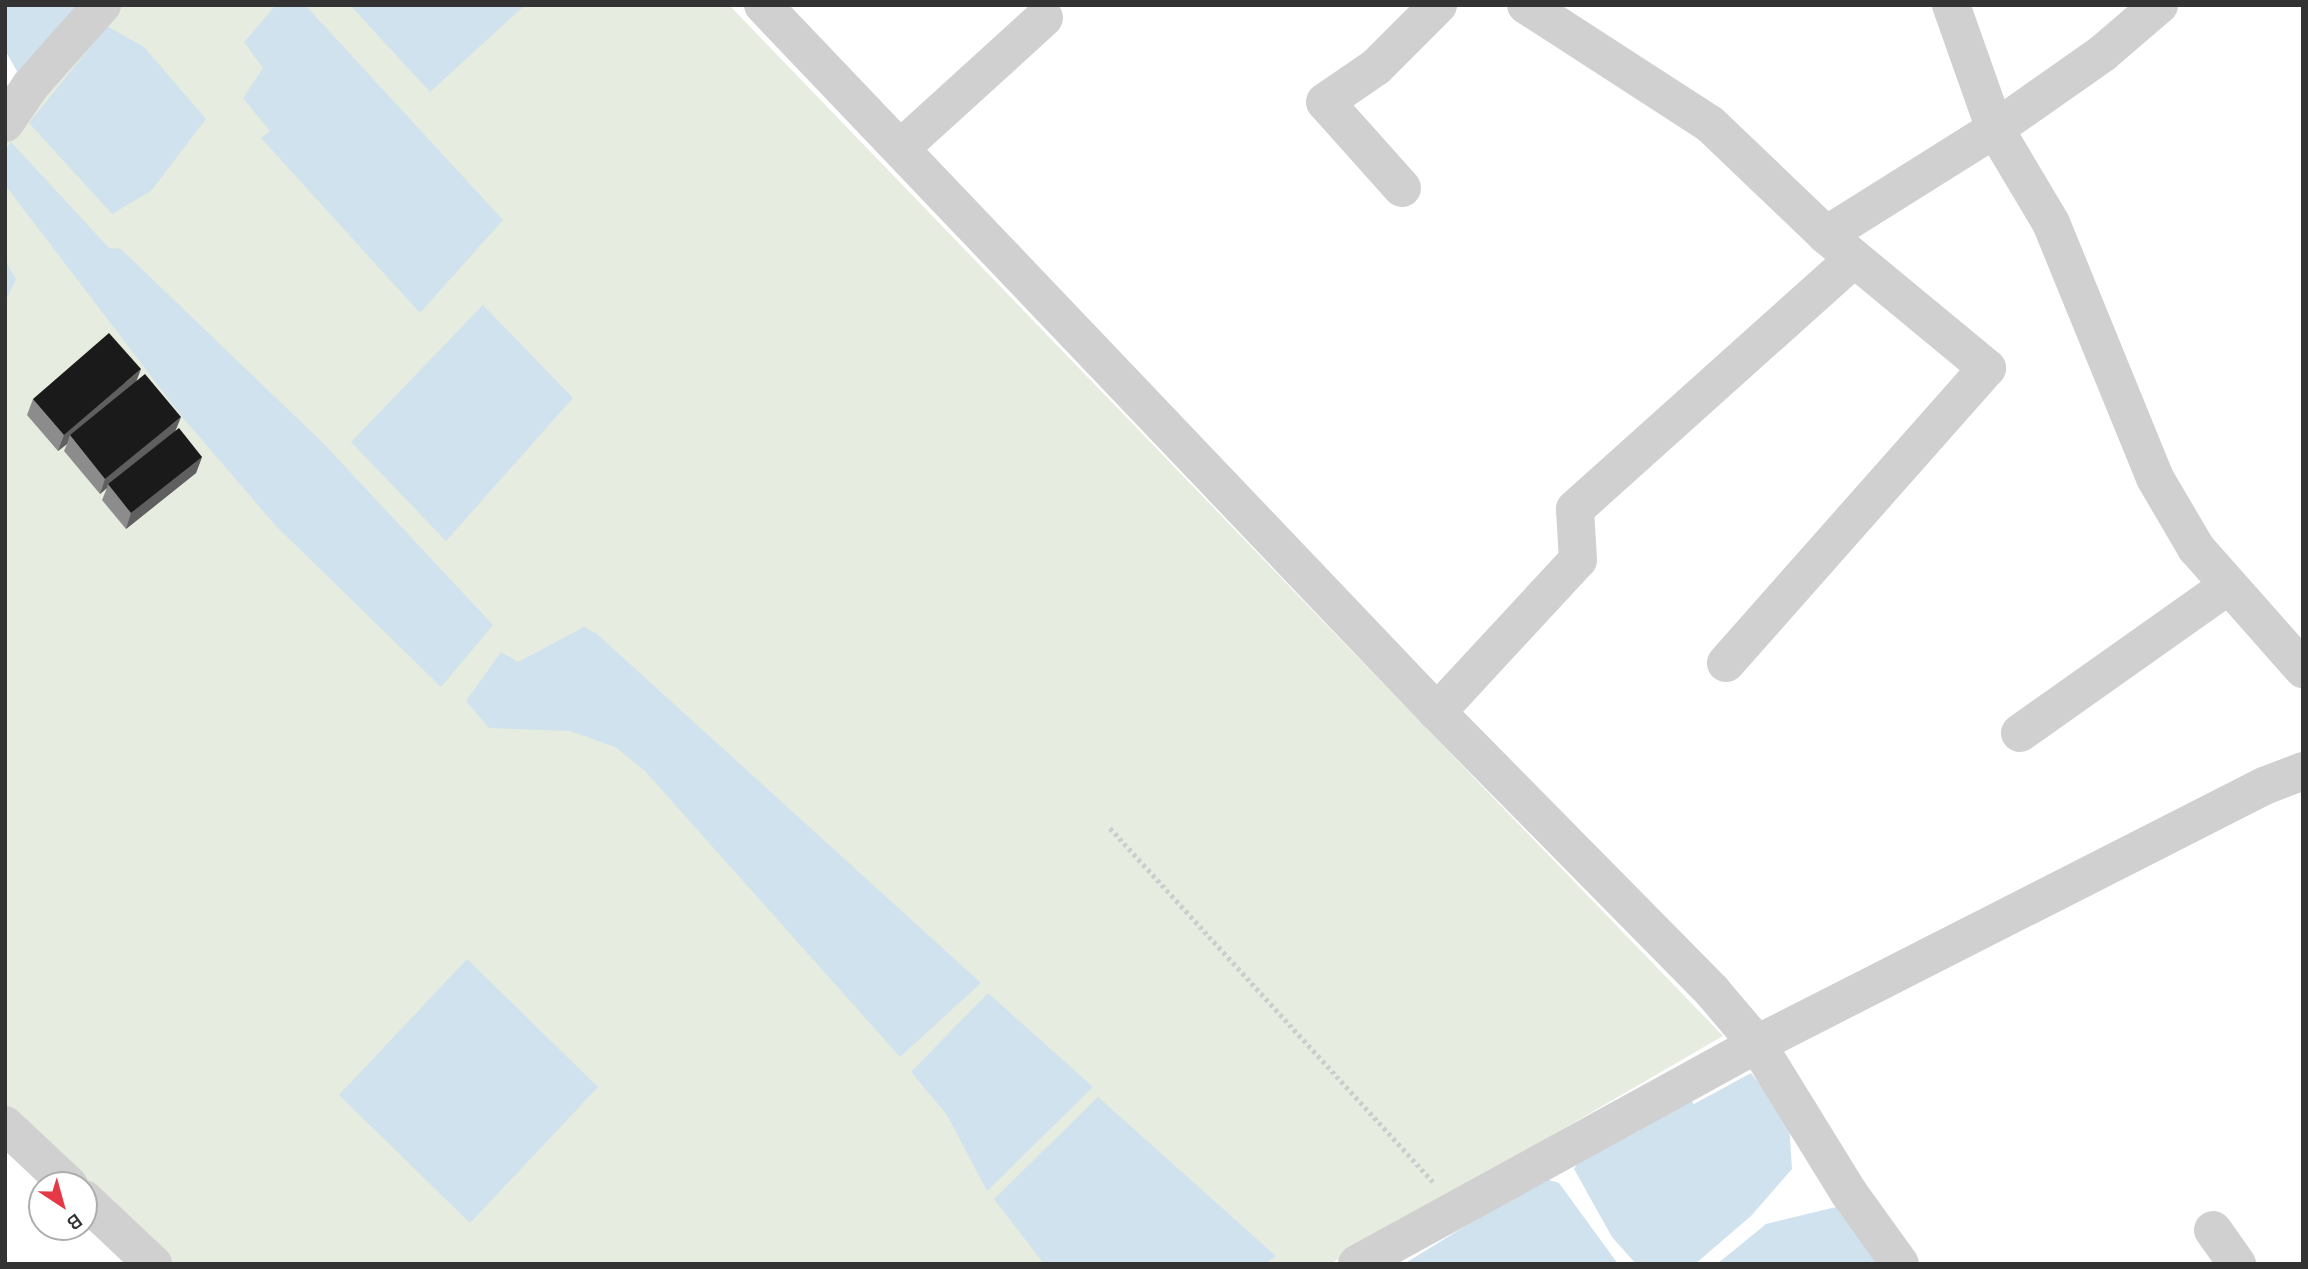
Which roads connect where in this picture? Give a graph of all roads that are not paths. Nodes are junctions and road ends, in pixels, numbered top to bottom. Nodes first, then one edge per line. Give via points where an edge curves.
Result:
1 (102, 5) edge
2 (763, 5) edge
3 (1438, 5) edge
4 (1526, 5) edge
5 (1951, 5) edge
6 (2159, 5) edge
7 (1044, 18) dead end
8 (5, 123) edge
9 (1995, 129) junction
10 (902, 147) junction
11 (1402, 188) dead end
12 (1840, 247) junction
13 (2228, 586) junction
14 (1726, 663) dead end
15 (2303, 669) edge
16 (1437, 712) junction
17 (2020, 733) dead end
18 (2303, 771) edge
19 (1757, 1044) junction
20 (5, 1125) edge
21 (54, 1171) edge
22 (98, 1212) edge
23 (2213, 1230) dead end
24 (153, 1264) edge
25 (1357, 1264) edge
26 (1900, 1264) edge
27 (2237, 1264) edge

1 - 8 street via 31,85
2 - 10 street
3 - 11 street via 1376,66 1325,102
4 - 12 street via 1710,124
5 - 9 street
6 - 9 street via 2103,53
7 - 10 street
9 - 12 street
9 - 13 street via 2051,223 2155,478 2196,548
10 - 16 street
12 - 14 street via 1987,368
12 - 16 street via 1575,509 1578,561
13 - 15 street
13 - 17 street
16 - 19 street via 1712,991
18 - 19 street via 2264,786
19 - 25 street
19 - 26 street via 1849,1193
20 - 21 street
22 - 24 street
23 - 27 street

